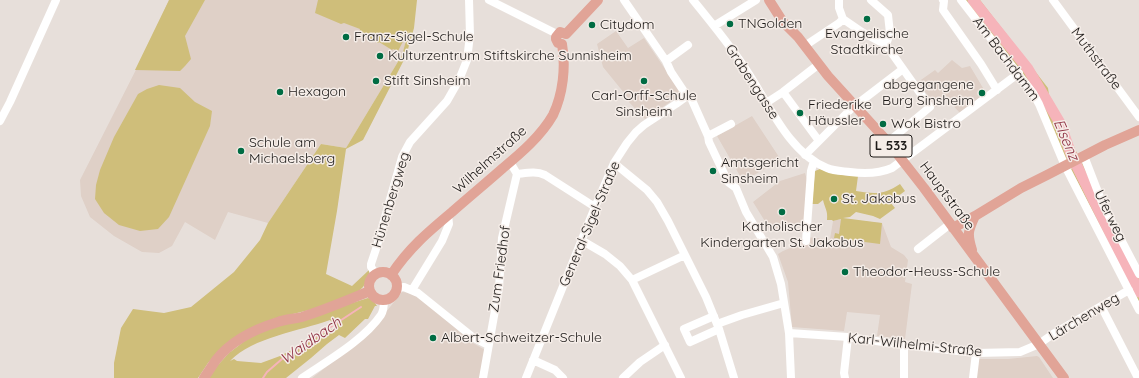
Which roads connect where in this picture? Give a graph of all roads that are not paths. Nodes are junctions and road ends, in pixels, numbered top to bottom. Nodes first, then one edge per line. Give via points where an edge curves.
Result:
1 (56, 0) edge
2 (469, 0) edge
3 (489, 0) edge
4 (598, 0) edge
5 (624, 0) edge
6 (693, 0) edge
7 (756, 0) edge
8 (769, 0) edge
9 (838, 0) edge
10 (871, 0) edge
11 (943, 0) edge
12 (961, 0) edge
13 (1053, 0) edge
14 (843, 19) junction
15 (714, 26) junction
16 (561, 34) junction
17 (688, 45) dead end
18 (806, 45) junction
19 (886, 45) junction
20 (666, 61) junction
21 (819, 64) junction
22 (903, 70) junction
23 (1019, 73) junction
24 (997, 90) junction
25 (783, 92) junction
26 (687, 96) junction
27 (766, 103) junction
28 (855, 106) junction
29 (1136, 109) edge
30 (1139, 117) edge
31 (0, 121) edge
32 (731, 124) dead end
33 (1139, 130) edge
34 (708, 136) junction
35 (819, 141) junction
36 (888, 142) junction
37 (805, 155) junction
38 (1082, 157) junction
39 (814, 161) junction
40 (903, 161) junction
41 (510, 162) junction
42 (614, 162) junction
43 (1067, 165) junction
44 (517, 174) junction
45 (594, 207) junction
46 (448, 216) junction
47 (975, 216) junction
48 (951, 226) junction
49 (581, 240) junction
50 (806, 242) dead end
51 (918, 249) dead end
52 (685, 255) junction
53 (974, 256) junction
54 (376, 274) junction
55 (1139, 274) edge
56 (391, 275) junction
57 (632, 280) junction
58 (397, 288) junction
59 (412, 290) junction
60 (1129, 290) junction
61 (370, 291) junction
62 (384, 300) junction
63 (784, 303) junction
64 (1101, 306) junction
65 (1139, 310) edge
66 (717, 323) junction
67 (789, 332) junction
68 (848, 337) junction
69 (1039, 344) junction
70 (488, 345) junction
71 (665, 345) junction
72 (904, 345) junction
73 (976, 353) junction
74 (533, 360) junction
75 (204, 378) edge
76 (302, 378) edge
77 (483, 378) edge
78 (526, 378) edge
79 (563, 378) edge
80 (623, 378) edge
81 (681, 378) edge
82 (734, 378) edge
83 (791, 378) edge
84 (845, 378) edge
85 (904, 378) edge
86 (973, 378) edge
87 (1064, 378) edge
88 (1138, 378) edge

1 - 31 street
2 - 54 street, Hünenbergweg via 470,35 467,60 447,101 410,142 402,157 371,264
3 - 16 street
4 - 16 main road
5 - 20 street
6 - 15 street, Grabengasse
7 - 15 street
8 - 18 main road, Hauptstraße / L 533 via 783,22
9 - 14 street
10 - 19 street via 888,15 890,33
11 - 24 street via 943,10
12 - 23 street, Am Bachdamm
13 - 29 street, Muthstraße
14 - 18 street
14 - 19 street
15 - 27 street, Grabengasse via 745,68
16 - 41 main road, Wilhelmstraße via 568,39 562,44 563,76 556,107 544,129
17 - 20 street
18 - 21 main road, Hauptstraße / L 533
19 - 22 street
20 - 26 street
21 - 25 street
21 - 28 main road, Hauptstraße / L 533
22 - 28 street
22 - 36 street via 930,107
23 - 24 street, Grabengasse
23 - 43 street, Am Bachdamm via 1039,104
24 - 40 street, Grabengasse
25 - 27 street
25 - 35 street
26 - 34 street via 691,98
26 - 42 street, General-Sigel-Straße via 636,132
27 - 37 street, Grabengasse
28 - 35 street
28 - 36 main road, Hauptstraße / L 533
29 - 30 street, Muthstraße
32 - 34 street
33 - 38 main road
34 - 63 street via 728,182 736,188 746,212 773,257
35 - 37 street
36 - 40 main road, Hauptstraße / L 533
37 - 39 street, Grabengasse
38 - 43 main road
38 - 55 street, Uferweg via 1103,205
39 - 40 street, Grabengasse via 838,171 876,173
39 - 50 street via 811,171
40 - 48 main road, Hauptstraße / L 533
41 - 44 street
41 - 46 main road, Wilhelmstraße
42 - 45 street, General-Sigel-Straße
42 - 52 street via 657,202
43 - 47 main road via 1021,188
43 - 60 street, Am Bachdamm
44 - 45 street via 532,172 545,175
44 - 70 street, Zum Friedhof via 502,238 499,288
45 - 49 street, General-Sigel-Straße
46 - 56 main road, Wilhelmstraße via 425,234
46 - 59 street via 449,224 446,231
47 - 48 main road
47 - 53 main road via 968,231
48 - 51 street
48 - 53 main road, Hauptstraße / L 533
49 - 57 street via 605,254
49 - 74 street, General-Sigel-Straße
52 - 57 street
52 - 66 street
53 - 69 main road, Hauptstraße / L 533
54 - 56 main road via 383,272
54 - 61 main road via 370,280
56 - 58 main road via 396,281
57 - 71 street
58 - 59 street
58 - 62 main road via 391,297
59 - 70 street via 418,292 474,338
60 - 64 street, Lärchenweg
60 - 65 street, Am Bachdamm
61 - 62 main road via 376,298
61 - 75 main road via 300,318 279,321 259,328 226,350
62 - 76 street via 382,314 363,334
63 - 66 street
63 - 67 street
64 - 69 street, Lärchenweg
64 - 88 street
66 - 82 street
67 - 68 street, Karl-Wilhelmi-Straße
67 - 83 street
68 - 72 street, Karl-Wilhelmi-Straße
68 - 84 street
69 - 73 street, Karl-Wilhelmi-Straße via 1020,352
69 - 87 main road, Hauptstraße / L 533
70 - 77 street, Zum Friedhof
71 - 80 street via 640,362
71 - 81 street
72 - 73 street, Karl-Wilhelmi-Straße
72 - 85 street
73 - 86 street
74 - 78 street, General-Sigel-Straße
74 - 79 street via 555,370

